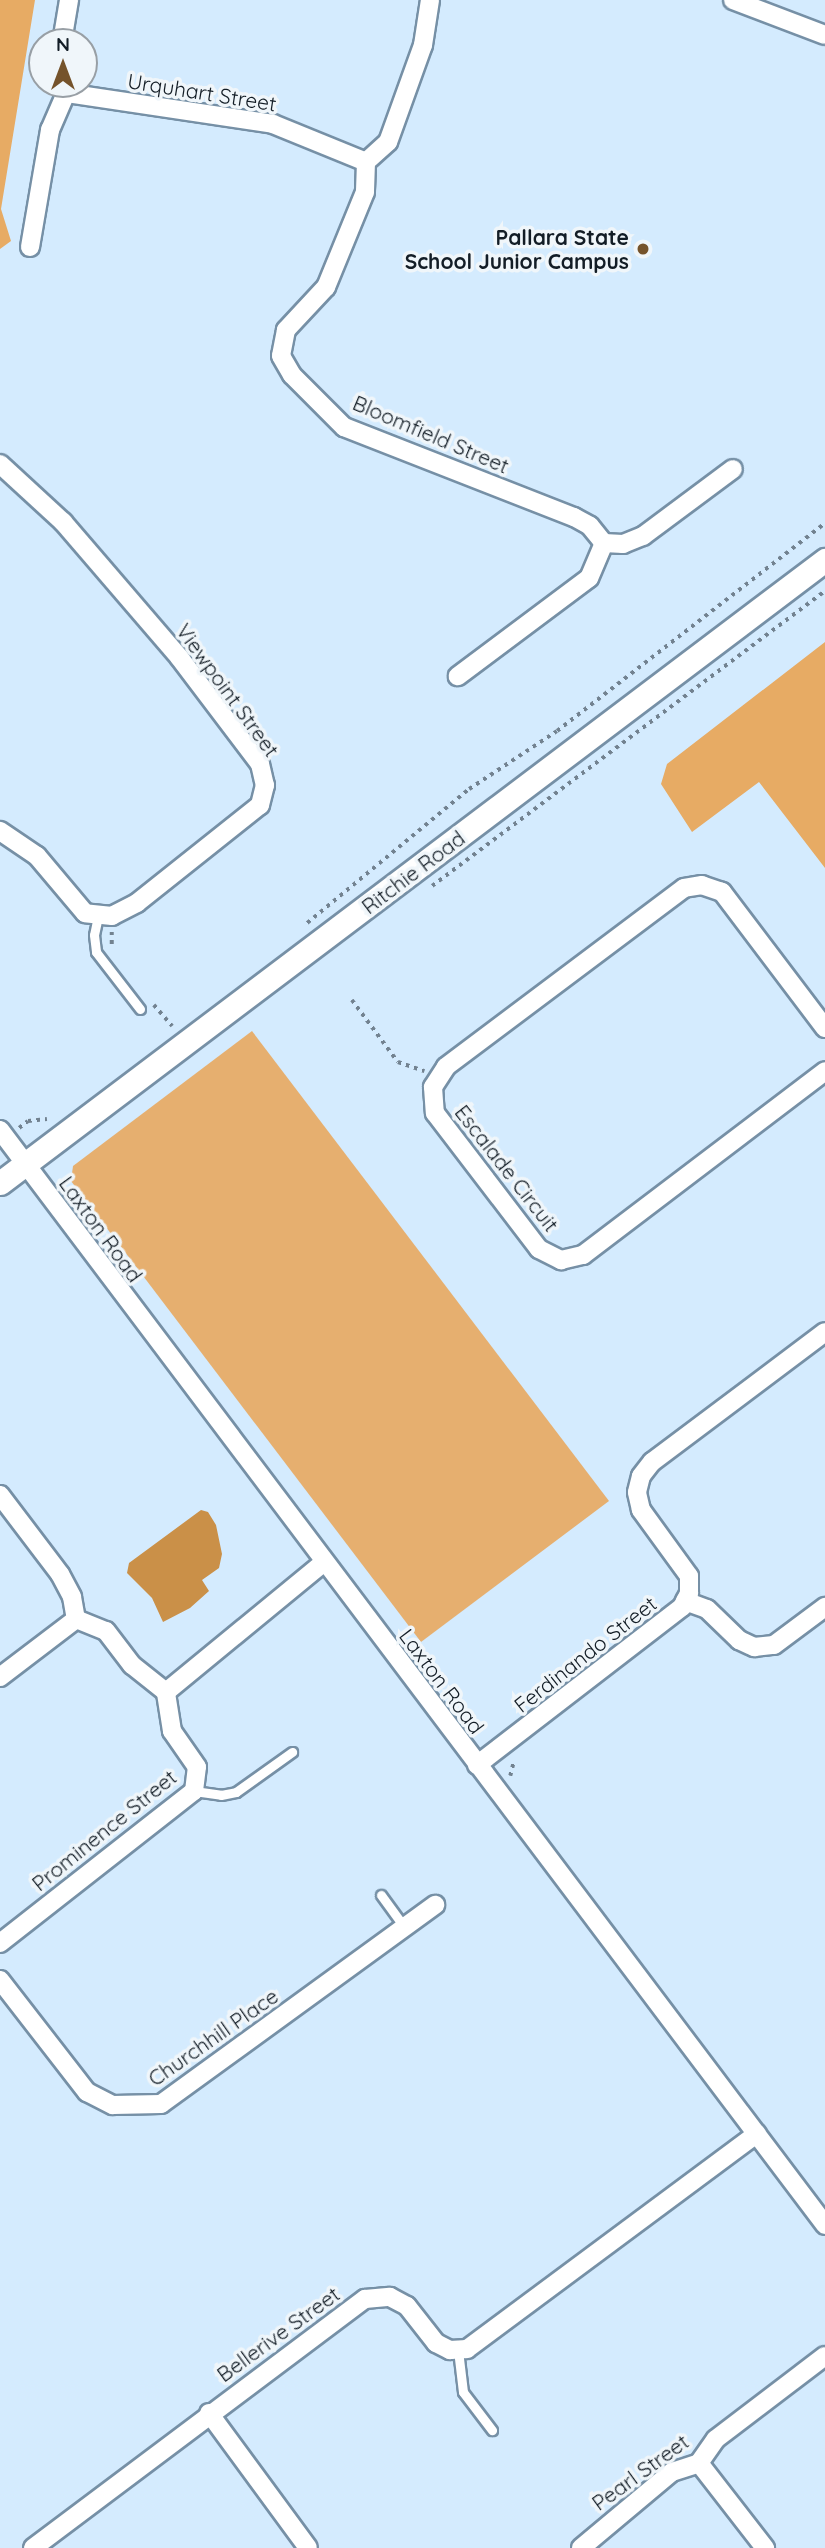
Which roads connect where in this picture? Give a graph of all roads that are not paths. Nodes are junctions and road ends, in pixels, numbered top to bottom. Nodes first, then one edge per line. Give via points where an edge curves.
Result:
1 (69, 0) edge
2 (430, 0) edge
3 (733, 0) edge
4 (64, 28) edge
5 (825, 35) edge
6 (98, 94) edge
7 (61, 98) edge
8 (366, 162) junction
9 (30, 247) dead end
10 (0, 464) edge
11 (733, 469) dead end
12 (604, 542) junction
13 (825, 560) edge
14 (458, 676) dead end
15 (0, 831) edge
16 (98, 916) junction
17 (140, 1009) dead end
18 (825, 1028) edge
19 (825, 1071) edge
20 (3, 1134) edge
21 (27, 1163) junction
22 (0, 1184) edge
23 (825, 1332) edge
24 (0, 1495) edge
25 (324, 1562) junction
26 (685, 1601) junction
27 (825, 1607) edge
28 (76, 1619) junction
29 (0, 1677) edge
30 (166, 1692) junction
31 (292, 1752) dead end
32 (477, 1765) junction
33 (194, 1791) junction
34 (381, 1895) dead end
35 (435, 1905) dead end
36 (404, 1927) junction
37 (0, 1943) edge
38 (0, 1980) edge
39 (757, 2134) junction
40 (825, 2225) edge
41 (458, 2350) junction
42 (825, 2356) edge
43 (209, 2413) junction
44 (492, 2430) dead end
45 (699, 2463) junction
46 (33, 2548) edge
47 (308, 2548) edge
48 (581, 2548) edge
49 (765, 2548) edge

1 - 4 street
2 - 8 street via 423,45 388,142
3 - 5 street
6 - 8 street, Urquhart Street via 273,124
7 - 9 street via 50,130
8 - 12 street, Bloomfield Street via 365,192 326,287 286,330 281,356 292,375 344,426 574,517
10 - 16 street, Viewpoint Street via 63,522 179,657 260,764 265,785 260,805 137,904 112,916
11 - 12 street via 643,536 623,544
12 - 14 street via 589,578
13 - 21 street, Ritchie Road
15 - 16 street via 37,856 85,913
16 - 17 lane via 96,952
18 - 19 street, Escalade Circuit via 722,892 705,885 684,888 446,1067 433,1087 435,1113 539,1250 561,1259 583,1255
20 - 21 street, Laxton Road
21 - 22 street, Ritchie Road
21 - 25 street, Laxton Road via 47,1198
23 - 26 street, Ferdinando Street via 652,1462 641,1476 637,1492 641,1510 689,1576
24 - 28 street via 60,1574 72,1597
25 - 30 street
25 - 32 street, Laxton Road
26 - 27 street via 707,1609 739,1640 754,1647 774,1645
26 - 32 street, Ferdinando Street
28 - 29 street
28 - 30 street via 106,1631 132,1665
30 - 33 street, Prominence Street via 172,1731 197,1767
31 - 33 lane via 236,1792
32 - 39 street, Laxton Road
33 - 37 street, Prominence Street
34 - 36 lane
35 - 36 street, Churchhill Place
36 - 38 street, Churchhill Place via 161,2105 113,2105 94,2097
39 - 40 street, Laxton Road
39 - 41 street via 481,2343
41 - 43 street, Bellerive Street via 436,2343 407,2306 390,2297 365,2299
41 - 44 lane via 463,2392
42 - 45 street, Pearl Street via 716,2439
43 - 46 street, Bellerive Street
43 - 47 street
45 - 48 street, Pearl Street via 672,2472
45 - 49 street

